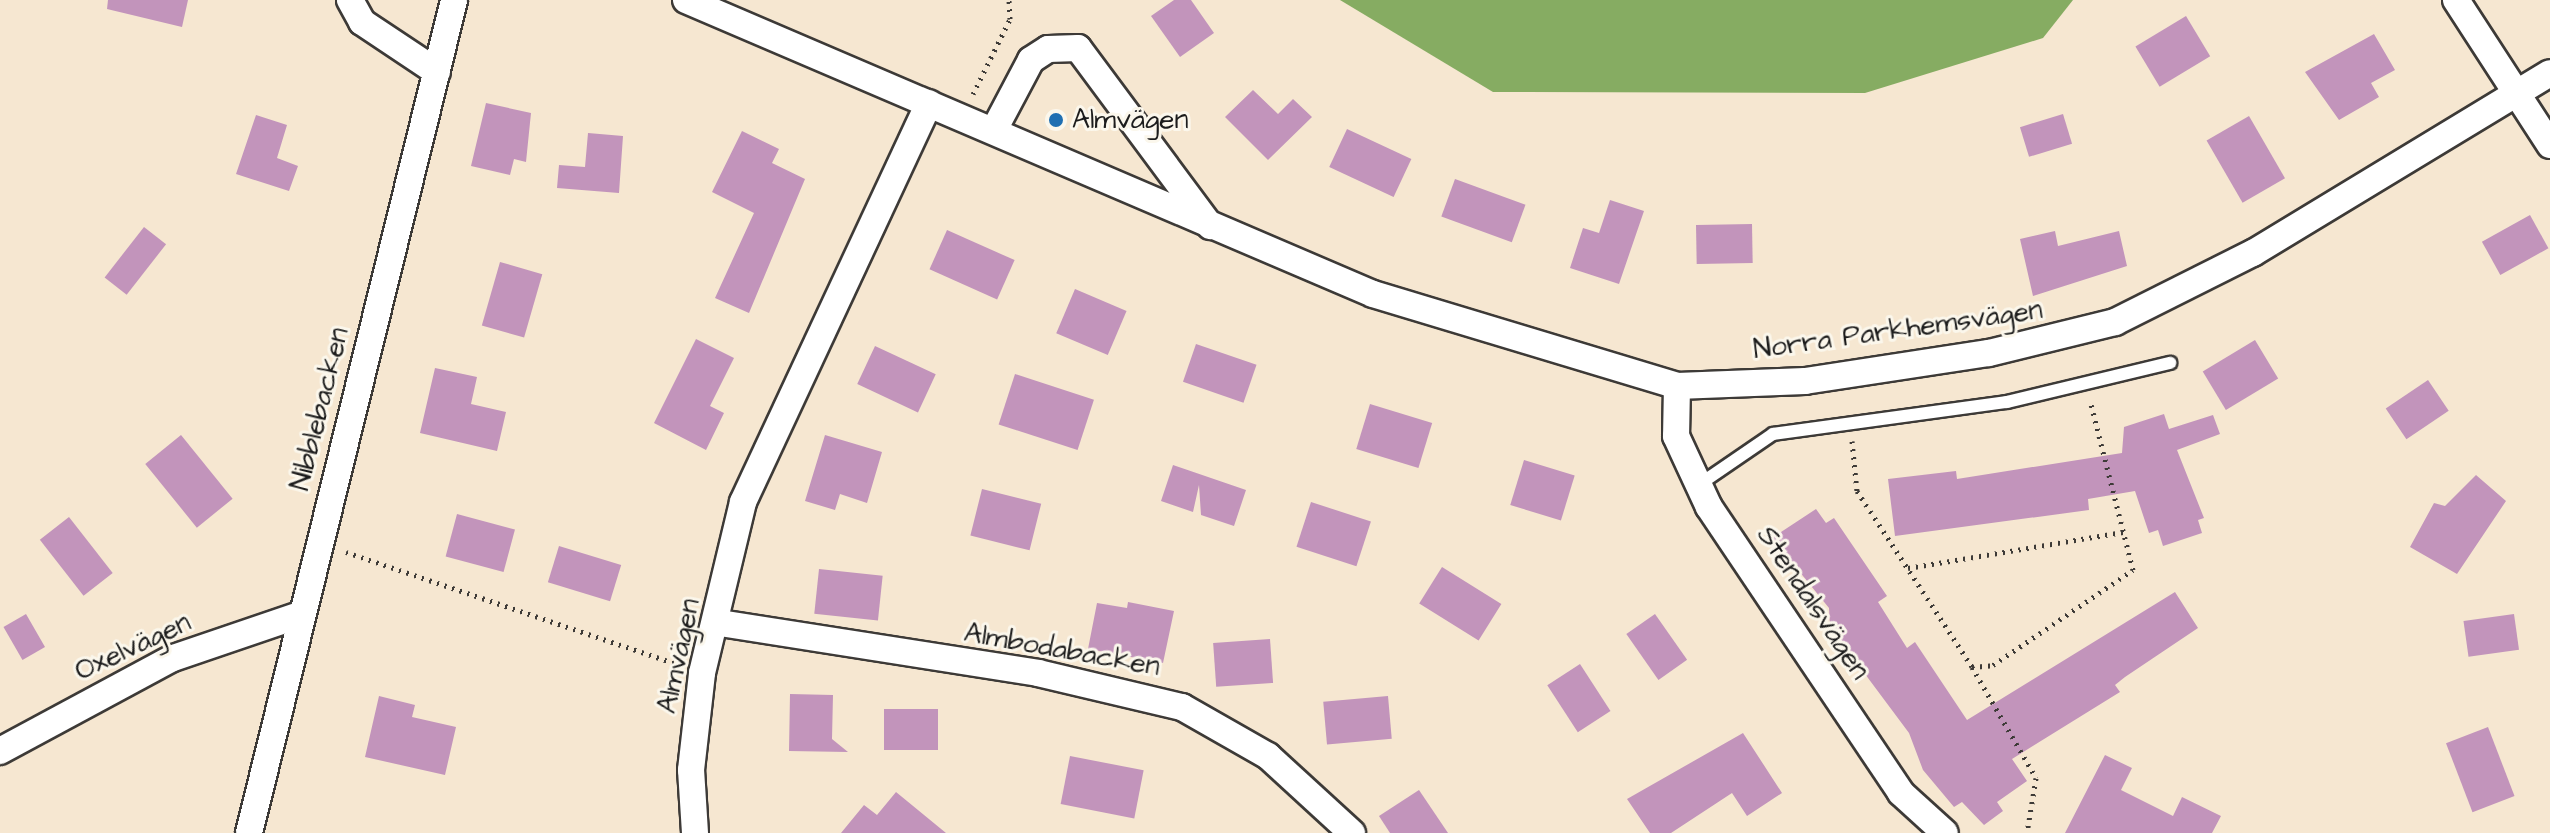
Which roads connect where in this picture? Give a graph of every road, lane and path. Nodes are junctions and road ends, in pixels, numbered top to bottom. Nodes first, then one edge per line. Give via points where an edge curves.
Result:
1 (350, 0) edge
2 (454, 0) edge
3 (1009, 0) edge
4 (2456, 0) edge
5 (694, 1) edge
6 (437, 72) junction
7 (2550, 73) edge
8 (2519, 96) junction
9 (929, 103) junction
10 (964, 103) junction
11 (998, 120) junction
12 (2550, 145) edge
13 (1212, 229) junction
14 (2170, 363) dead end
15 (1677, 386) junction
16 (2086, 386) junction
17 (1850, 424) junction
18 (1697, 486) junction
19 (2123, 532) junction
20 (320, 541) junction
21 (1908, 568) junction
22 (299, 615) junction
23 (720, 623) junction
24 (1972, 667) junction
25 (702, 673) junction
26 (0, 751) edge
27 (249, 833) edge
28 (695, 833) edge
29 (1352, 833) edge
30 (1945, 833) edge
31 (2027, 833) edge

1 - 6 street via 362,22
2 - 6 street, Nibblebacken
3 - 10 path via 1010,19
4 - 8 street
5 - 9 street, Norra Parkhemsvägen
6 - 20 street, Nibblebacken
7 - 8 street, Norra Parkhemsvägen
8 - 12 street
8 - 15 street, Norra Parkhemsvägen via 2219,272 2115,322 1989,353 1805,381
9 - 10 street, Norra Parkhemsvägen
9 - 23 street, Almvägen via 743,502
10 - 11 street, Norra Parkhemsvägen
10 - 11 path
11 - 13 street, Norra Parkhemsvägen
11 - 13 street via 1031,60 1048,49 1078,48
13 - 15 street, Norra Parkhemsvägen via 1387,299
14 - 16 lane
15 - 18 street, Stendalsvägen via 1676,436
16 - 17 lane
16 - 19 path
17 - 18 lane via 1773,434
17 - 21 path via 1857,491
18 - 30 street, Stendalsvägen via 1901,793
19 - 21 path
19 - 24 path via 2133,570 1993,665
20 - 22 street, Nibblebacken
20 - 25 path
21 - 24 path
22 - 26 street, Oxelvägen via 173,658
22 - 27 street, Nibblebacken
23 - 25 street, Almvägen
23 - 29 street, Almbodabacken via 1038,673 1182,707 1268,756
24 - 31 path via 2036,778
25 - 28 street, Almvägen via 691,770

